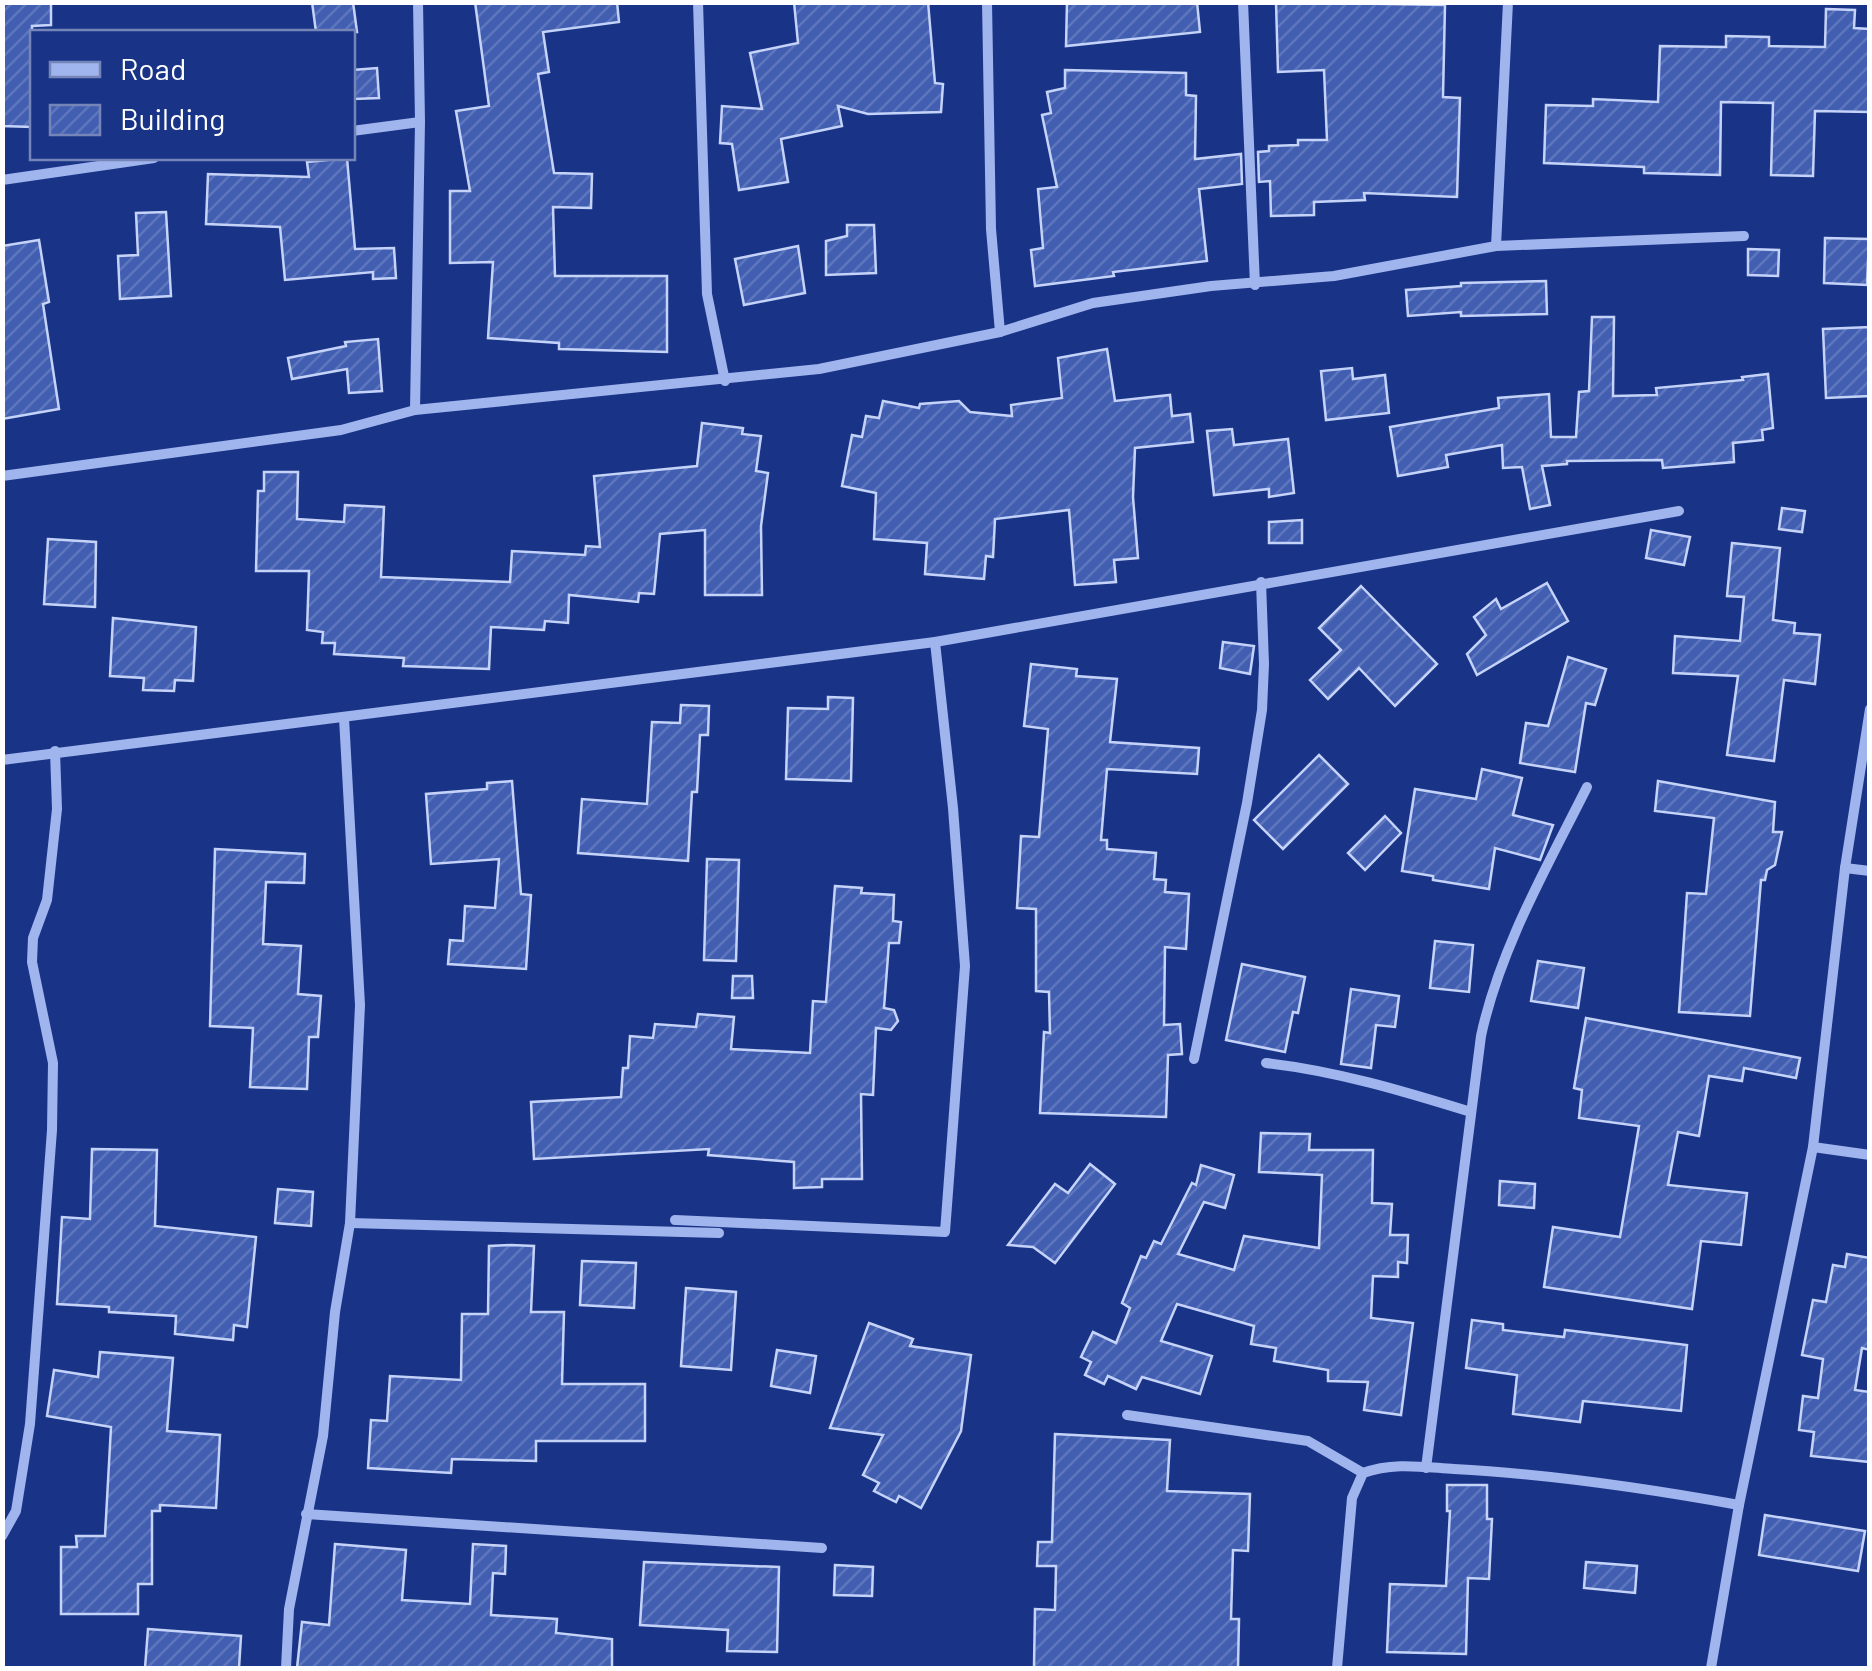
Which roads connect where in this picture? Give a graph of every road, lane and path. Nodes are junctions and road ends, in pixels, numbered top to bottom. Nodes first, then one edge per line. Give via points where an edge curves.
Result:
1 (418, 2) edge
2 (698, 2) edge
3 (987, 2) edge
4 (1243, 2) edge
5 (1508, 2) edge
6 (420, 122) junction
7 (355, 131) edge
8 (140, 160) edge
9 (2, 180) edge
10 (1744, 236) dead end
11 (1496, 246) junction
12 (1254, 285) junction
13 (1000, 332) junction
14 (725, 380) junction
15 (416, 410) junction
16 (2, 476) edge
17 (1679, 510) dead end
18 (1261, 582) junction
19 (934, 642) junction
20 (1870, 709) edge
21 (344, 718) junction
22 (56, 752) junction
23 (2, 760) edge
24 (1587, 787) dead end
25 (1845, 868) junction
26 (1870, 871) edge
27 (1194, 1059) dead end
28 (1266, 1063) dead end
29 (1471, 1112) junction
30 (1813, 1147) junction
31 (1870, 1155) edge
32 (675, 1220) dead end
33 (350, 1223) junction
34 (719, 1233) dead end
35 (1127, 1415) dead end
36 (1426, 1468) junction
37 (1362, 1472) junction
38 (1740, 1505) junction
39 (306, 1514) junction
40 (2, 1536) edge
41 (822, 1548) dead end
42 (286, 1668) edge
43 (1337, 1668) edge
44 (1711, 1668) edge

1 - 6 street
2 - 14 street via 707,294
3 - 13 street
4 - 12 street
5 - 11 street
6 - 7 street
6 - 15 street
8 - 9 street
10 - 11 street
11 - 12 street
12 - 13 street via 1093,302
13 - 14 street via 819,369
14 - 15 street
15 - 16 street via 322,433
17 - 18 street
18 - 19 street
18 - 27 street via 1262,710
19 - 21 street
19 - 32 street via 964,966 945,1232
20 - 25 street
21 - 22 street
21 - 33 street via 360,1005
22 - 23 street
22 - 40 street via 47,900 32,938 53,1063 52,1130 28,1441 16,1512
24 - 29 street via 1489,998
25 - 26 street
25 - 30 street
28 - 29 street via 1383,1084
29 - 36 street
30 - 31 street
30 - 38 street
33 - 34 street
33 - 39 street
35 - 37 street via 1308,1441
36 - 37 street via 1387,1464
36 - 38 street via 1579,1480
37 - 43 street via 1352,1498
38 - 44 street
39 - 41 street
39 - 42 street

